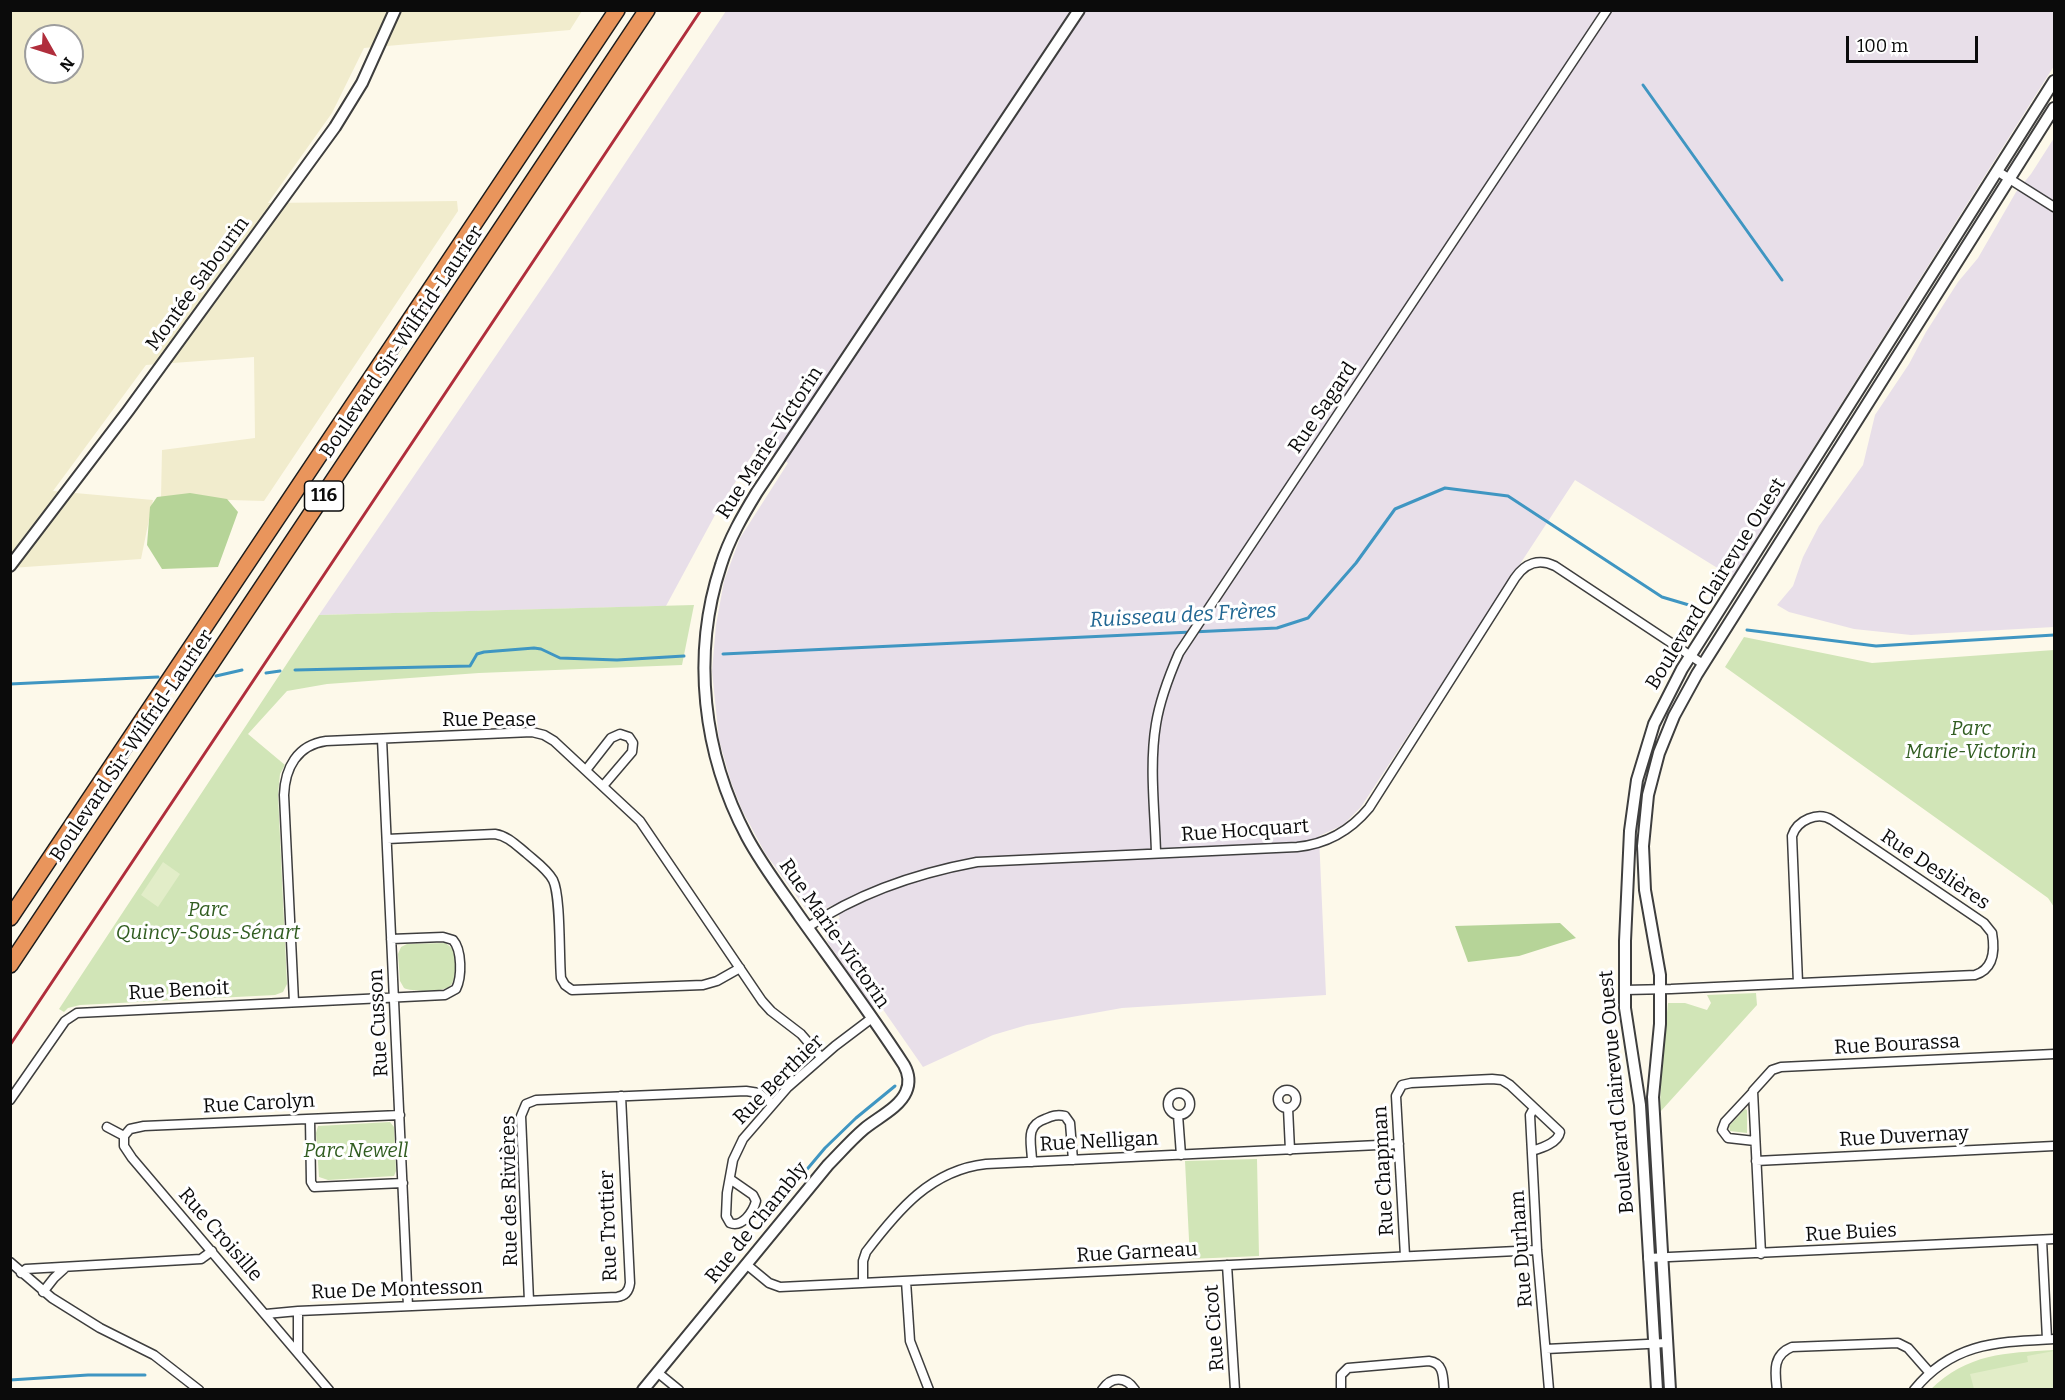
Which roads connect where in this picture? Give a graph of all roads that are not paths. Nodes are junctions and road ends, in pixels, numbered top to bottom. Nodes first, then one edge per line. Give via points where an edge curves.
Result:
1 (395, 10) edge
2 (617, 10) edge
3 (647, 10) edge
4 (1078, 10) edge
5 (1606, 10) edge
6 (2055, 81) edge
7 (2055, 108) edge
8 (1997, 171) junction
9 (2010, 179) junction
10 (2055, 207) edge
11 (1919, 295) junction
12 (1931, 303) junction
13 (1774, 524) junction
14 (1786, 532) junction
15 (10, 566) edge
16 (1690, 656) junction
17 (1703, 664) junction
18 (382, 739) junction
19 (586, 770) junction
20 (603, 786) junction
21 (1632, 804) junction
22 (1646, 810) junction
23 (387, 839) junction
24 (1156, 853) junction
25 (10, 918) edge
26 (807, 927) junction
27 (391, 939) junction
28 (10, 965) edge
29 (740, 968) junction
30 (1798, 983) junction
31 (1660, 989) junction
32 (1624, 990) junction
33 (394, 997) junction
34 (294, 1002) junction
35 (872, 1018) junction
36 (2055, 1054) edge
37 (821, 1057) junction
38 (908, 1087) joint
39 (1753, 1092) junction
40 (621, 1096) junction
41 (10, 1100) edge
42 (772, 1104) junction
43 (1288, 1108) dead end
44 (1534, 1108) junction
45 (400, 1115) junction
46 (1178, 1115) dead end
47 (310, 1119) junction
48 (107, 1127) dead end
49 (124, 1136) junction
50 (1755, 1142) junction
51 (1399, 1144) junction
52 (2055, 1146) edge
53 (1290, 1149) junction
54 (1532, 1151) junction
55 (1181, 1155) junction
56 (1073, 1160) junction
57 (1756, 1161) junction
58 (1032, 1162) junction
59 (730, 1179) junction
60 (403, 1183) junction
61 (2055, 1239) edge
62 (2042, 1240) junction
63 (1537, 1250) junction
64 (212, 1251) junction
65 (1761, 1254) junction
66 (1405, 1256) junction
67 (1648, 1258) junction
68 (1662, 1258) junction
69 (10, 1262) edge
70 (746, 1264) junction
71 (1227, 1265) junction
72 (67, 1267) junction
73 (21, 1273) junction
74 (906, 1281) junction
75 (863, 1283) junction
76 (43, 1292) junction
77 (529, 1301) junction
78 (408, 1306) junction
79 (298, 1311) junction
80 (266, 1314) junction
81 (2051, 1339) edge
82 (1667, 1343) junction
83 (1653, 1344) junction
84 (1545, 1349) junction
85 (298, 1352) junction
86 (657, 1372) junction
87 (1930, 1373) junction
88 (199, 1389) edge
89 (329, 1389) edge
90 (643, 1389) edge
91 (679, 1389) edge
92 (929, 1389) edge
93 (1102, 1389) edge
94 (1135, 1389) edge
95 (1235, 1389) edge
96 (1341, 1389) edge
97 (1444, 1389) edge
98 (1549, 1389) edge
99 (1657, 1389) edge
100 (1671, 1389) edge
101 (1777, 1389) edge
102 (1914, 1389) edge

1 - 15 street, Montée Sabourin via 362,83 335,127
2 - 25 highway, Boulevard Sir-Wilfrid-Laurier / 116
3 - 28 highway, Boulevard Sir-Wilfrid-Laurier / 116
4 - 26 street, Rue Marie-Victorin via 757,492 721,564 710,611 705,661 706,709 715,756 748,839
5 - 24 street, Rue Sagard via 1179,653 1165,686 1156,724
6 - 8 street, Boulevard Clairevue Ouest
7 - 9 street, Boulevard Clairevue Ouest
8 - 9 street
8 - 11 street, Boulevard Clairevue Ouest
9 - 10 street
9 - 12 street, Boulevard Clairevue Ouest
11 - 12 street
11 - 13 street, Boulevard Clairevue Ouest
12 - 14 street, Boulevard Clairevue Ouest
13 - 14 street
13 - 16 street, Boulevard Clairevue Ouest
14 - 17 street, Boulevard Clairevue Ouest
16 - 17 street, Rue Hocquart
16 - 21 street, Boulevard Clairevue Ouest via 1654,723
16 - 24 street, Rue Hocquart via 1555,566 1545,562 1530,564 1515,578 1369,808 1349,828 1324,842 1304,846
17 - 22 street, Boulevard Clairevue Ouest via 1664,740
18 - 19 street, Rue Pease via 536,732 551,739
18 - 23 street, Rue Cusson
18 - 34 street, Rue Pease via 317,743 300,752 287,771 284,795
19 - 20 street, Rue Pease
19 - 20 street via 611,738 629,736 632,752
20 - 29 street, Rue Pease via 640,821
21 - 22 street
21 - 32 street, Boulevard Clairevue Ouest
22 - 31 street, Boulevard Clairevue Ouest via 1644,879
23 - 27 street, Rue Cusson
23 - 29 street via 495,834 507,837 554,883 561,978 572,990 703,985
24 - 26 street, Rue Hocquart via 1009,859 961,865 890,886
26 - 35 street, Rue Marie-Victorin
27 - 33 street, Rue Cusson
27 - 33 street, Rue Benoit via 445,937 454,942 458,952 459,981 452,992
29 - 37 street, Rue Pease via 768,1008 801,1034
30 - 30 street, Rue Deslières via 1792,836 1799,825 1818,815 1850,832 1984,923 1992,933 1992,961 1987,969 1974,975
30 - 31 street, Rue Deslières
31 - 32 street, Rue Deslières
31 - 68 street, Boulevard Clairevue Ouest via 1653,1097
32 - 67 street, Boulevard Clairevue Ouest via 1640,1105
33 - 34 street, Rue Benoit
33 - 45 street, Rue Cusson
34 - 41 street, Rue Benoit via 77,1013 65,1021
35 - 37 street, Rue Berthier
35 - 38 street, Rue Marie-Victorin via 906,1068
36 - 39 street, Rue Bourassa via 1777,1067
37 - 42 street, Rue Berthier
38 - 70 street, Rue de Chambly via 901,1100 856,1136 828,1165
39 - 50 street
39 - 50 street, Rue Bourassa via 1722,1130 1728,1138
40 - 42 street via 749,1091
40 - 77 street, Rue des Rivières via 533,1100 523,1108
40 - 77 street, Rue Trottier via 629,1288 620,1297
42 - 59 street, Rue Berthier via 739,1144
43 - 53 street
44 - 51 street, Rue Chapman via 1507,1083 1498,1080 1406,1083 1397,1094
44 - 54 street, Rue Durham via 1530,1115
44 - 54 street, Rue Chapman via 1560,1134
45 - 47 street, Rue Carolyn
45 - 60 street, Rue Cusson
46 - 55 street
47 - 49 street, Rue Carolyn via 144,1126 130,1129
47 - 60 street via 314,1187
48 - 49 street
49 - 64 street, Rue Croisille via 124,1146 132,1158
50 - 57 street
51 - 53 street, Rue Nelligan
51 - 66 street, Rue Chapman
52 - 57 street, Rue Duvernay
53 - 55 street, Rue Nelligan
54 - 63 street, Rue Durham
55 - 56 street, Rue Nelligan
56 - 58 street, Rue Nelligan
56 - 58 street via 1070,1123 1060,1114 1033,1125
57 - 65 street
58 - 75 street, Rue Nelligan via 965,1168 927,1186 905,1204 866,1252
59 - 59 street, Rue Berthier via 726,1218 737,1225 756,1201
60 - 78 street, Rue Cusson
61 - 62 street, Rue Buies
62 - 65 street, Rue Buies
62 - 81 street
63 - 66 street, Rue Garneau
63 - 84 street, Rue Durham
64 - 72 street via 201,1259
64 - 80 street, Rue Croisille
65 - 68 street, Rue Buies
66 - 71 street, Rue Garneau
67 - 68 street, Rue Buies
67 - 83 street, Boulevard Clairevue Ouest
68 - 82 street, Boulevard Clairevue Ouest
69 - 73 street
70 - 75 street, Rue Garneau via 777,1287
70 - 86 street, Rue de Chambly
71 - 74 street, Rue Garneau
71 - 95 street, Rue Cicot
72 - 73 street via 26,1269
72 - 76 street
73 - 76 street
74 - 75 street, Rue Garneau
74 - 92 street via 910,1341
76 - 88 street via 161,1360
77 - 78 street, Rue De Montesson
78 - 79 street, Rue De Montesson
79 - 80 street, Rue De Montesson
79 - 85 street
80 - 85 street, Rue Croisille
81 - 87 street via 1979,1346 1956,1355
82 - 83 street
82 - 100 street, Boulevard Clairevue Ouest
83 - 84 street
83 - 99 street, Boulevard Clairevue Ouest
84 - 98 street, Rue Durham
85 - 89 street, Rue Croisille
86 - 90 street, Rue de Chambly
86 - 91 street
87 - 101 street via 1901,1344 1792,1347 1776,1361
87 - 102 street
93 - 94 street via 1120,1379
96 - 97 street via 1340,1377 1348,1368 1429,1361 1442,1371

